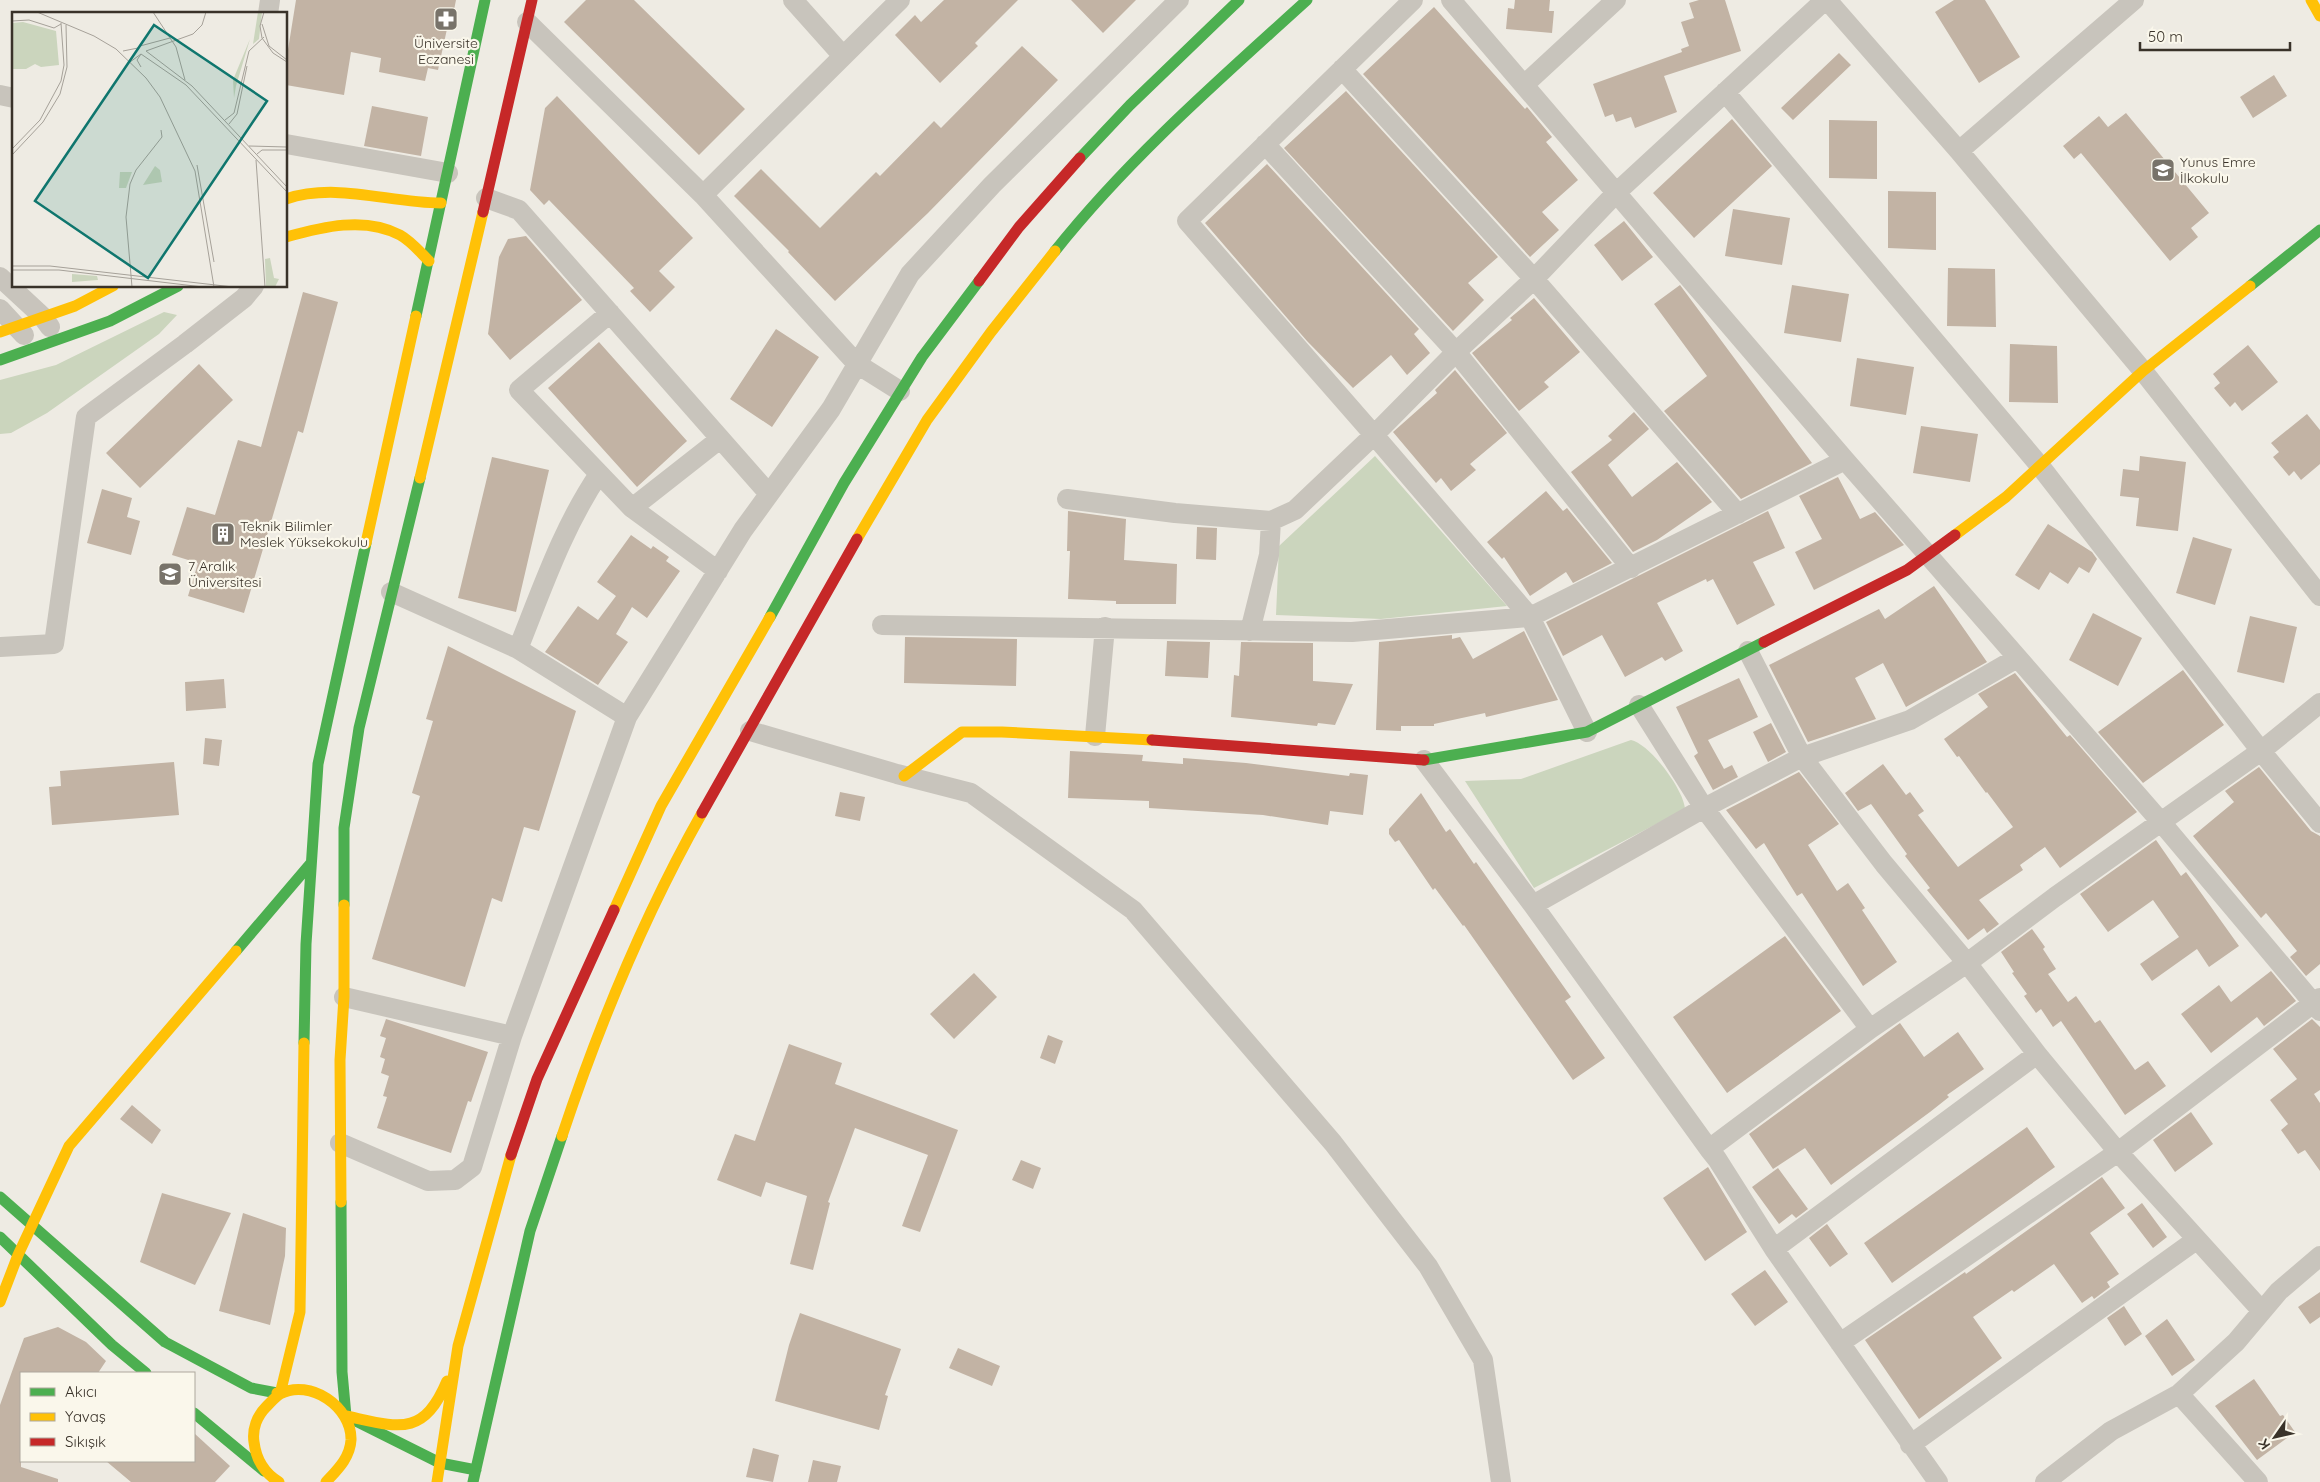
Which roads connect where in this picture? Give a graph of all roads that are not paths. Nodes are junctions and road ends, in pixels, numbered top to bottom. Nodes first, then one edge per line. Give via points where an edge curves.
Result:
1 (486, 0) edge
2 (532, 0) edge
3 (793, 0) edge
4 (900, 0) edge
5 (1239, 0) edge
6 (1307, 0) edge
7 (1413, 0) edge
8 (1452, 0) edge
9 (1616, 0) edge
10 (1826, 0) edge
11 (2134, 0) edge
12 (2311, 0) edge
13 (1174, 2) edge
14 (2320, 16) edge
15 (527, 22) junction
16 (842, 56) junction
17 (1342, 69) junction
18 (1524, 85) junction
19 (1725, 92) junction
20 (288, 144) edge
21 (1265, 144) junction
22 (1959, 151) junction
23 (448, 173) junction
24 (1617, 192) junction
25 (703, 195) junction
26 (288, 198) edge
27 (486, 198) junction
28 (441, 203) junction
29 (2320, 230) edge
30 (288, 236) edge
31 (429, 261) junction
32 (0, 276) edge
33 (1534, 279) junction
34 (12, 287) edge
35 (13, 288) edge
36 (109, 288) edge
37 (174, 288) edge
38 (252, 288) edge
39 (0, 309) edge
40 (610, 313) junction
41 (42, 316) junction
42 (9, 329) edge
43 (61, 340) junction
44 (34, 350) junction
45 (1456, 352) junction
46 (0, 360) edge
47 (856, 364) junction
48 (2143, 371) junction
49 (900, 391) junction
50 (1374, 435) junction
51 (720, 439) junction
52 (1845, 460) junction
53 (2040, 466) junction
54 (600, 474) junction
55 (769, 494) junction
56 (1067, 499) dead end
57 (632, 508) junction
58 (1738, 514) junction
59 (1271, 521) junction
60 (1929, 555) junction
61 (1631, 568) junction
62 (718, 571) junction
63 (391, 592) junction
64 (2320, 596) edge
65 (1530, 618) junction
66 (882, 625) dead end
67 (1105, 627) junction
68 (1250, 631) junction
69 (0, 647) edge
70 (518, 649) junction
71 (1748, 651) junction
72 (2017, 658) junction
73 (2320, 703) edge
74 (1639, 706) junction
75 (626, 717) junction
76 (750, 731) junction
77 (1587, 732) junction
78 (1095, 736) junction
79 (2261, 751) junction
80 (1802, 757) junction
81 (1424, 760) junction
82 (904, 776) junction
83 (1704, 808) junction
84 (2161, 822) junction
85 (2320, 823) edge
86 (310, 862) junction
87 (1532, 905) junction
88 (1967, 963) junction
89 (344, 997) junction
90 (2318, 1004) edge
91 (1870, 1029) junction
92 (512, 1036) junction
93 (2036, 1054) junction
94 (340, 1143) junction
95 (1709, 1150) junction
96 (2118, 1152) junction
97 (0, 1197) edge
98 (14, 1209) junction
99 (32, 1226) junction
100 (0, 1239) edge
101 (2196, 1240) junction
102 (1774, 1249) junction
103 (18, 1255) junction
104 (2320, 1256) edge
105 (0, 1302) edge
106 (2261, 1310) junction
107 (1840, 1343) junction
108 (458, 1346) junction
109 (145, 1372) edge
110 (280, 1394) junction
111 (2179, 1394) junction
112 (195, 1414) edge
113 (346, 1416) junction
114 (1910, 1444) junction
115 (440, 1463) junction
116 (474, 1476) edge
117 (276, 1481) edge
118 (326, 1482) edge
119 (437, 1482) edge
120 (1501, 1482) edge
121 (1938, 1482) edge
122 (2045, 1482) edge
123 (2258, 1482) edge

1 - 23 main road
2 - 15 main road
3 - 16 street
4 - 16 street
5 - 49 main road via 1130,105 1054,185 922,356
6 - 76 main road via 1178,117 1080,220 991,332 927,420
7 - 17 street
8 - 18 street
9 - 18 street
10 - 19 street
10 - 22 street
11 - 22 street
12 - 14 main road
13 - 47 street via 992,185 910,274
15 - 25 street
15 - 27 main road
16 - 25 street
17 - 21 street
17 - 33 street
18 - 24 street
19 - 24 street
19 - 53 street
20 - 23 street
21 - 45 street
21 - 50 street via 1187,221
22 - 48 street
23 - 28 main road
24 - 33 street
24 - 52 street
25 - 47 street
26 - 28 main road via 299,194 340,193 408,203
27 - 40 street via 519,210
27 - 63 main road via 430,442
28 - 31 main road
29 - 48 main road
30 - 31 main road via 346,223 381,229 400,235
31 - 86 main road via 318,764
32 - 34 street
33 - 45 street
33 - 58 street
35 - 41 street
36 - 41 main road via 76,306
37 - 43 main road via 110,321
38 - 69 street via 186,344 86,417 54,644
39 - 42 street
40 - 51 street
40 - 54 street via 519,390
41 - 42 main road
41 - 43 street
42 - 44 street
43 - 44 main road
44 - 46 main road
45 - 50 street
45 - 61 street
47 - 49 street
47 - 55 street via 831,409
48 - 53 main road
48 - 64 street
49 - 108 main road via 844,483 661,806 537,1080 506,1171
50 - 59 street via 1295,510
50 - 65 street
51 - 55 street
51 - 57 street
52 - 58 street
52 - 60 street
53 - 60 main road via 2006,497
53 - 79 street
54 - 57 street
54 - 70 street via 581,501 562,540
55 - 62 street
56 - 59 street
57 - 62 street
58 - 61 street
59 - 68 street via 1269,555
60 - 71 main road via 1907,570
60 - 72 street
61 - 65 street
62 - 75 street
63 - 70 street
63 - 89 main road via 359,728 344,828
65 - 68 street via 1352,632
65 - 77 street
66 - 67 street
67 - 68 street
67 - 78 street
70 - 75 street
71 - 74 main road
71 - 80 street
72 - 80 street via 1910,720
72 - 84 street
73 - 79 street
74 - 77 main road
74 - 83 street
75 - 92 street
76 - 82 street
76 - 116 main road via 679,854 618,988 570,1112 530,1231
77 - 81 main road
78 - 81 main road
78 - 82 main road via 962,732
79 - 84 street
79 - 85 street
80 - 83 street
80 - 88 street via 1884,864
81 - 87 street
82 - 120 street via 971,792 1133,910 1333,1143 1428,1266 1483,1360
83 - 87 street
83 - 91 street
84 - 88 street
84 - 90 street
86 - 99 main road via 69,1146
86 - 110 main road via 300,1312
87 - 95 street
88 - 91 street
88 - 93 street
89 - 92 street
89 - 94 main road
90 - 96 street
91 - 95 street
92 - 94 street via 472,1167 455,1180 428,1181
93 - 96 street
93 - 102 street
94 - 113 main road via 342,1372
95 - 102 street
96 - 101 street
96 - 107 street
97 - 98 main road
98 - 99 main road
98 - 100 main road
99 - 103 main road
99 - 110 main road via 165,1342 251,1388
100 - 103 main road
101 - 106 street
101 - 114 street
102 - 107 street
103 - 105 main road
103 - 109 main road
104 - 106 street via 2278,1291
106 - 111 street via 2236,1342
107 - 114 street
108 - 113 main road via 442,1396 423,1421 399,1427
108 - 115 main road
110 - 113 main road via 304,1389 321,1393 335,1402
110 - 117 main road via 266,1404 257,1418 253,1435 254,1452 262,1467
111 - 122 street via 2111,1431
111 - 123 street
112 - 117 main road
113 - 115 main road
113 - 118 main road via 351,1445 347,1460
114 - 121 street
115 - 116 main road
115 - 119 main road

